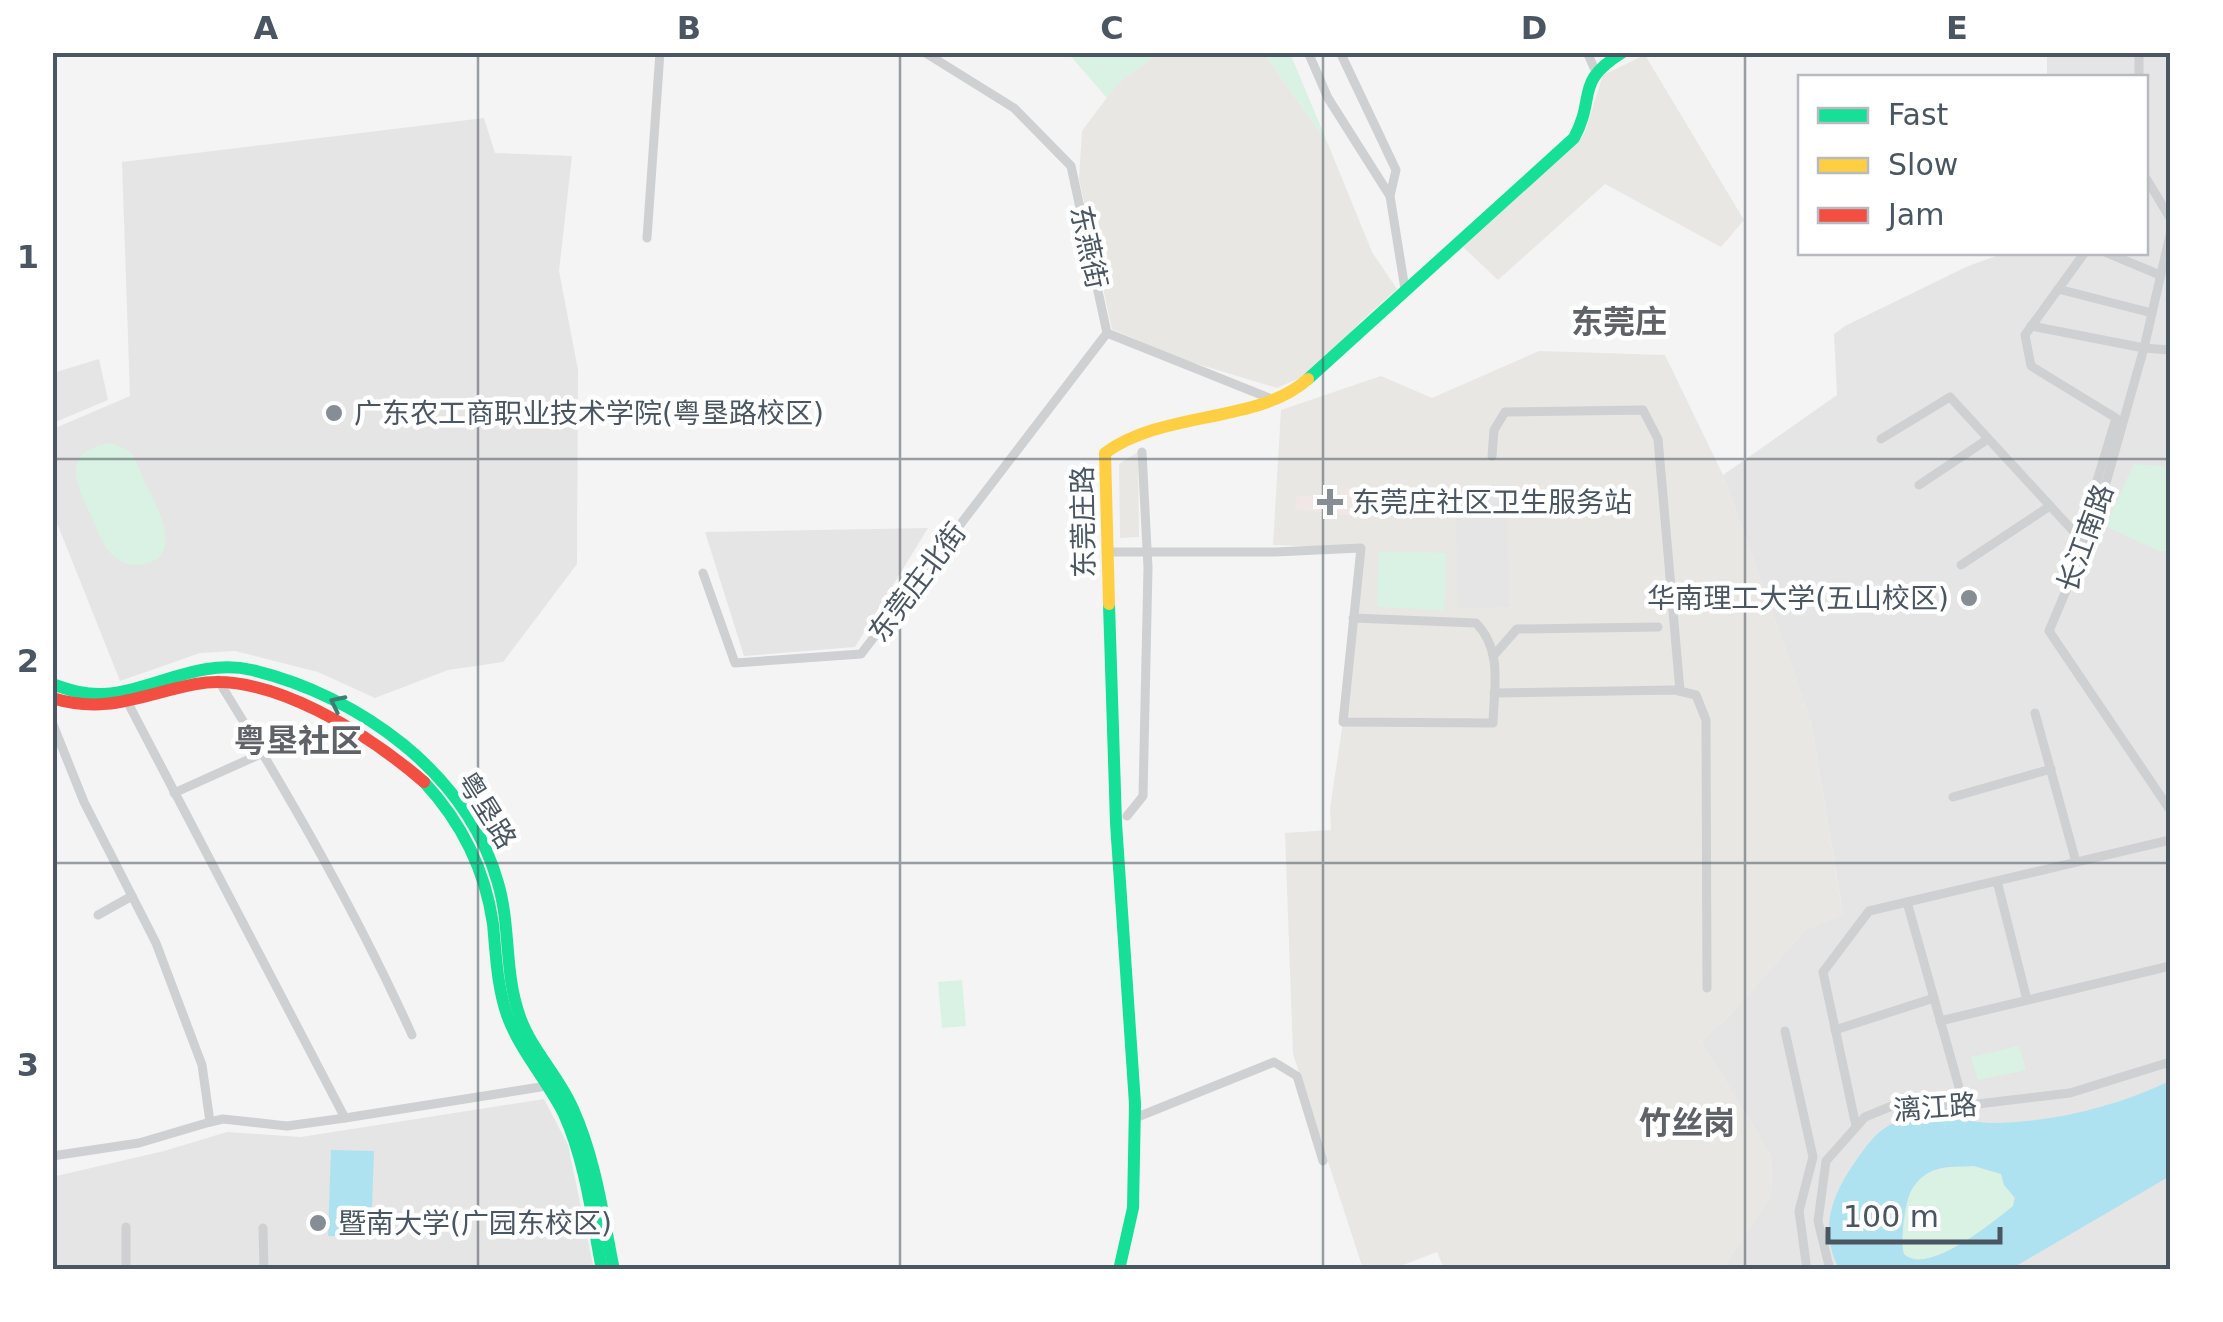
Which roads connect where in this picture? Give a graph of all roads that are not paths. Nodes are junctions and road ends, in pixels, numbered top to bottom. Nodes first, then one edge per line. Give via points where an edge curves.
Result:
1 (660, 52) edge
2 (924, 52) edge
3 (1308, 52) edge
4 (1340, 52) edge
5 (1587, 52) edge
6 (1622, 52) edge
7 (1595, 70) junction
8 (2148, 181) edge
9 (1390, 196) junction
10 (2170, 218) edge
11 (2170, 235) edge
12 (648, 238) dead end
13 (2083, 255) edge
14 (2112, 255) edge
15 (2160, 275) junction
16 (1405, 289) junction
17 (2058, 289) junction
18 (2152, 313) junction
19 (2031, 326) junction
20 (1106, 332) junction
21 (2144, 348) junction
22 (2170, 350) edge
23 (1275, 400) junction
24 (1988, 438) junction
25 (1881, 439) dead end
26 (1142, 452) dead end
27 (1492, 456) dead end
28 (1918, 485) dead end
29 (2050, 506) junction
30 (2096, 522) junction
31 (2087, 546) junction
32 (1109, 552) junction
33 (1147, 552) junction
34 (1961, 565) dead end
35 (703, 573) dead end
36 (1353, 618) junction
37 (1658, 627) dead end
38 (1495, 654) junction
39 (218, 680) junction
40 (52, 684) edge
41 (1680, 691) junction
42 (1494, 694) junction
43 (52, 698) edge
44 (128, 703) junction
45 (2035, 713) dead end
46 (52, 722) edge
47 (263, 753) junction
48 (2051, 769) junction
49 (174, 793) junction
50 (1953, 797) dead end
51 (2170, 810) edge
52 (1126, 816) dead end
53 (2170, 840) edge
54 (2076, 862) junction
55 (1997, 881) junction
56 (132, 896) junction
57 (1907, 902) junction
58 (98, 915) dead end
59 (2170, 966) edge
60 (1707, 988) dead end
61 (1934, 998) junction
62 (2027, 1000) junction
63 (1940, 1021) junction
64 (1836, 1030) junction
65 (1785, 1031) dead end
66 (412, 1035) dead end
67 (2170, 1062) edge
68 (548, 1086) junction
69 (1964, 1105) junction
70 (345, 1118) junction
71 (1135, 1118) junction
72 (210, 1122) junction
73 (1856, 1126) junction
74 (52, 1156) edge
75 (1323, 1161) dead end
76 (126, 1226) dead end
77 (263, 1228) dead end
78 (126, 1270) edge
79 (264, 1270) edge
80 (602, 1270) edge
81 (614, 1270) edge
82 (1119, 1270) edge
83 (1806, 1270) edge
84 (1830, 1270) edge

1 - 12 street
2 - 20 street, 东燕街 via 1014,108 1071,166
3 - 9 street via 1328,98
4 - 9 street via 1396,170
5 - 7 street
6 - 7 main road
7 - 16 main road, 东莞庄路 via 1574,138
8 - 10 street
9 - 16 street
11 - 15 street, 长江南路
13 - 17 street
14 - 15 street
15 - 18 street, 长江南路
16 - 23 main road, 东莞庄路 via 1312,376
17 - 18 street
17 - 19 street
18 - 21 street, 长江南路
19 - 21 street
19 - 30 street via 2025,336 2031,366 2116,418 2086,516
20 - 23 street
20 - 35 street, 东莞庄北街 via 861,654 735,663
21 - 22 street
21 - 30 street, 长江南路
23 - 32 main road, 东莞庄路 via 1113,445 1103,464
24 - 25 street via 1950,397
24 - 28 street
24 - 29 street
26 - 33 street
27 - 41 street via 1494,430 1505,412 1643,410 1658,439
29 - 31 street
29 - 34 street
30 - 31 street, 长江南路
31 - 51 street, 长江南路 via 2049,631
32 - 33 street
32 - 71 main road, 东莞庄路 via 1116,824
33 - 36 street via 1361,548
33 - 52 street via 1143,796
36 - 38 street via 1476,623
36 - 42 street via 1343,722 1493,723
37 - 38 street via 1516,629
38 - 42 street
39 - 44 main road, 粤垦路
39 - 47 street
39 - 68 main road, 粤垦路 via 255,685 357,732 412,769 440,798 471,849 488,897 508,1017
81 -> 40 main road, 粤垦路 via 572,1104 530,1040 516,1003 497,876 469,817 419,757 354,711 244,668 196,668 98,696
41 - 42 street
41 - 60 street via 1696,695 1706,720
43 - 44 main road, 粤垦路 via 84,707
44 - 49 street
45 - 48 street
46 - 56 street
47 - 49 street
47 - 66 street
48 - 50 street
48 - 54 street
49 - 70 street
53 - 54 street
54 - 55 street
55 - 57 street
55 - 62 street
56 - 58 street
56 - 72 street via 202,1066
57 - 61 street
57 - 64 street via 1869,911 1823,972
59 - 62 street
61 - 63 street
61 - 64 street
62 - 63 street
63 - 69 street
64 - 73 street
65 - 83 street via 1813,1157 1798,1211
67 - 69 street, 漓江路 via 2070,1093
68 - 70 street
68 - 80 main road, 粤垦路 via 576,1146
69 - 73 street, 漓江路 via 1892,1106
70 - 72 street via 287,1126
71 - 75 street via 1274,1062 1297,1076
71 - 82 main road, 东莞庄路 via 1133,1208
72 - 74 street via 139,1143
73 - 84 street, 漓江路 via 1826,1160 1818,1222
76 - 78 street
77 - 79 street

